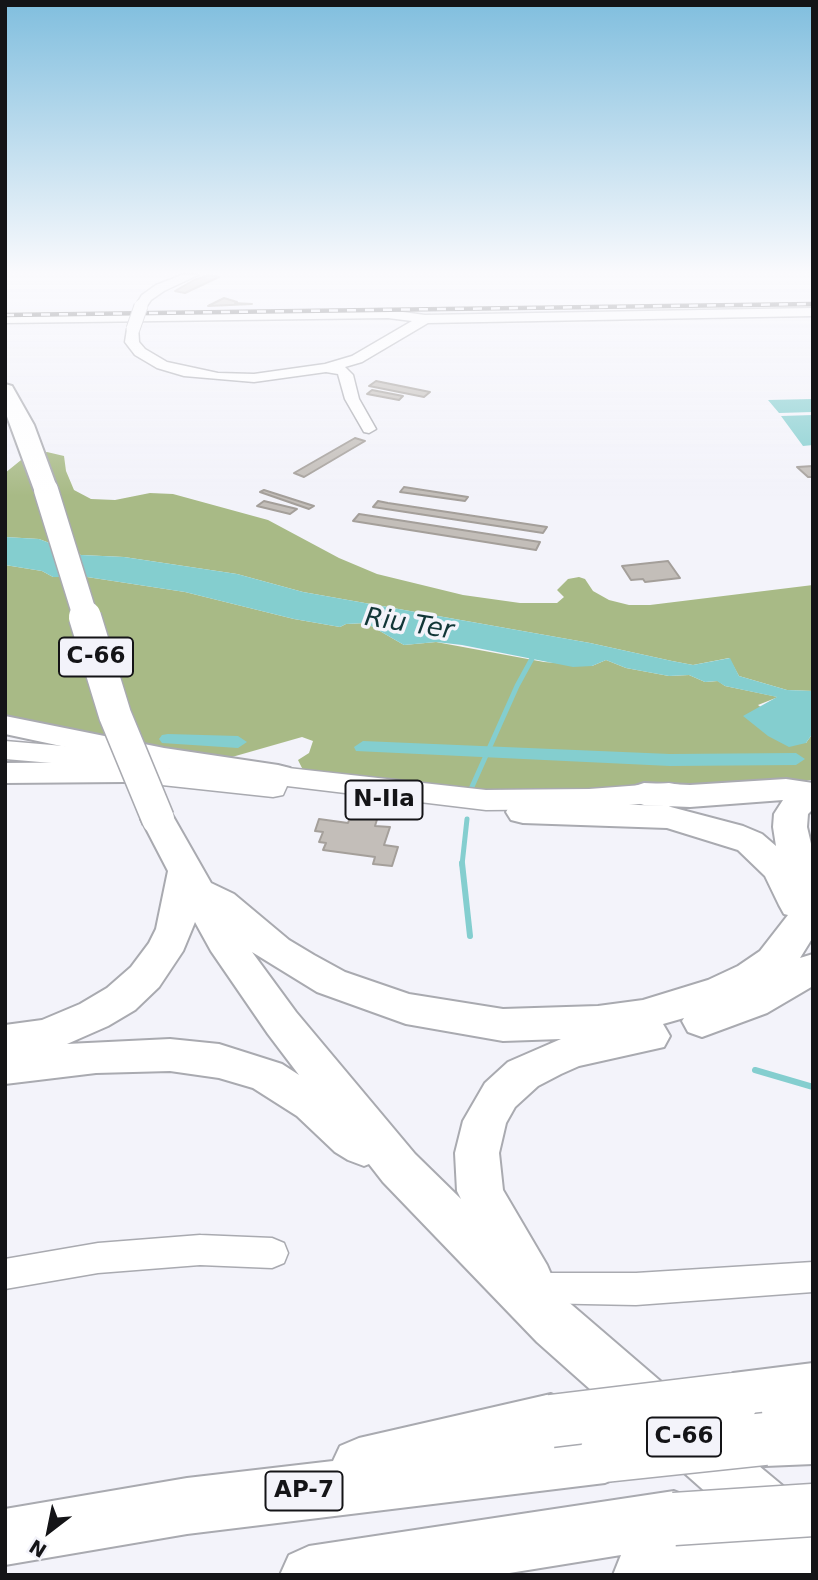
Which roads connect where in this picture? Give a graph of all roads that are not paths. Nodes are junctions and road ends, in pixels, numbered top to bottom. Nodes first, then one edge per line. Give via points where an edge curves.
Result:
1 (137, 349) edge
2 (374, 349) edge
3 (326, 369) junction
4 (5, 390) edge
5 (369, 429) dead end
6 (5, 725) edge
7 (5, 750) edge
8 (5, 761) edge
9 (124, 772) junction
10 (5, 773) edge
11 (278, 775) junction
12 (813, 784) edge
13 (644, 794) junction
14 (813, 794) edge
15 (523, 812) junction
16 (190, 880) junction
17 (800, 958) edge
18 (12, 1059) edge
19 (398, 1168) junction
20 (272, 1253) dead end
21 (5, 1274) edge
22 (813, 1277) edge
23 (545, 1307) junction
24 (813, 1389) edge
25 (789, 1438) edge
26 (187, 1506) junction
27 (813, 1510) edge
28 (5, 1537) edge
29 (813, 1549) edge
30 (813, 1558) edge
31 (309, 1575) edge
32 (642, 1575) edge

1 - 3 street, bridge via 162,365 184,372 254,378
2 - 3 street
3 - 5 street via 342,370 346,375 352,399
4 - 16 highway, C-66, bridge via 46,490 115,716 158,819
6 - 11 highway
7 - 11 main road, N-IIa
8 - 9 main road, N-IIa
9 - 10 highway
9 - 15 main road, N-IIa
11 - 13 main road, N-IIa via 486,800
12 - 13 main road, N-IIa
13 - 14 highway via 690,796 786,789
14 - 15 main road, N-IIa
14 - 17 highway via 791,814 808,914
15 - 17 highway via 667,817 750,842 778,867 793,894
16 - 17 highway via 275,950 331,982 406,1009 503,1025 597,1022 643,1015 721,991 774,961
16 - 18 highway via 164,951 145,977 121,999 47,1035
16 - 19 highway, C-66 via 224,941 282,1023
17 - 23 highway via 727,1014 564,1054 523,1074 500,1095 485,1121 477,1153 480,1191
18 - 19 highway via 170,1055 219,1061 267,1076
19 - 23 highway, C-66
20 - 21 street via 200,1250 111,1257
22 - 23 street via 636,1289
23 - 29 highway, C-66
24 - 26 highway, bridge via 551,1421
25 - 26 highway, AP-7, bridge
26 - 28 highway, AP-7
27 - 31 highway, bridge via 674,1520
30 - 32 highway

